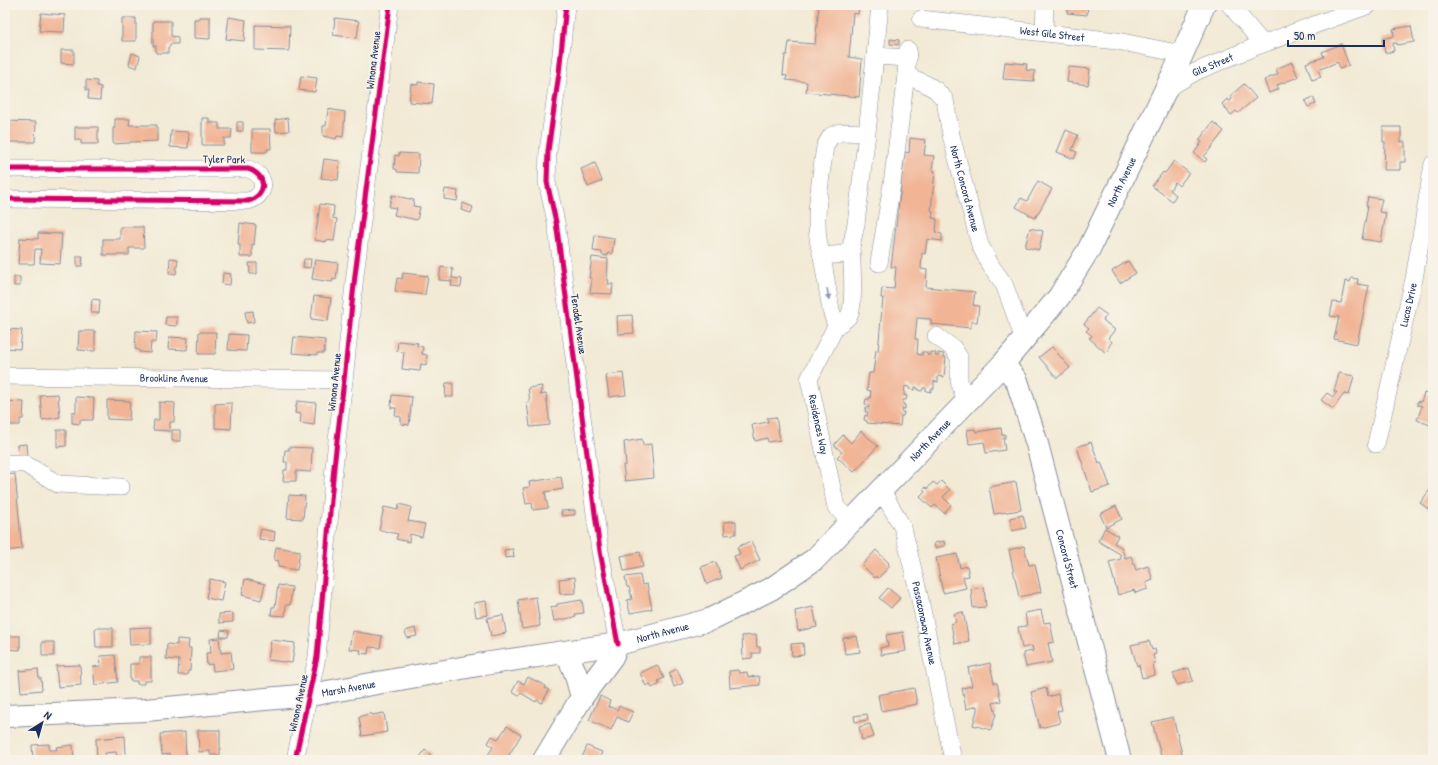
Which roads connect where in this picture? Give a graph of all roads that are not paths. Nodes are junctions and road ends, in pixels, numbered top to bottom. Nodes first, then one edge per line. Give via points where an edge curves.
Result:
1 (390, 5) edge
2 (566, 5) edge
3 (880, 5) edge
4 (1045, 5) edge
5 (1204, 5) edge
6 (1230, 5) edge
7 (1369, 5) edge
8 (921, 19) dead end
9 (1044, 32) junction
10 (1263, 44) junction
11 (1182, 54) junction
12 (875, 56) junction
13 (906, 75) junction
14 (1165, 90) junction
15 (868, 133) junction
16 (1433, 164) edge
17 (5, 168) edge
18 (5, 199) edge
19 (851, 247) junction
20 (822, 256) junction
21 (879, 263) dead end
22 (836, 326) junction
23 (936, 336) dead end
24 (1024, 339) junction
25 (1003, 364) junction
26 (5, 376) edge
27 (344, 380) junction
28 (966, 402) junction
29 (1376, 444) dead end
30 (5, 463) edge
31 (121, 486) dead end
32 (882, 491) junction
33 (851, 522) junction
34 (618, 644) junction
35 (566, 652) junction
36 (310, 695) junction
37 (582, 697) junction
38 (5, 716) edge
39 (295, 760) edge
40 (544, 760) edge
41 (953, 760) edge
42 (1120, 760) edge

1 - 27 street, Winona Avenue
2 - 34 street, Tenadel Avenue via 548,151 547,182 556,222 600,551
3 - 12 street
4 - 9 street
5 - 11 main road, North Avenue
6 - 10 street
7 - 10 street, Gile Street
8 - 9 street, West Gile Street
9 - 11 street, West Gile Street via 1117,41
10 - 14 street, Gile Street via 1195,72
11 - 14 main road, North Avenue
12 - 13 street via 908,54
12 - 15 street
13 - 21 street
13 - 24 street, North Concord Avenue via 931,87 945,100 950,135 980,245 1004,284
14 - 24 main road, North Avenue via 1089,248 1059,297
15 - 19 street
15 - 20 street via 841,132 831,136 825,146 816,226
16 - 29 street, Lucas Drive via 1414,279
17 - 18 street, Tyler Park via 248,169 258,174 263,188 258,197 248,202
19 - 20 street via 845,254
19 - 22 street via 853,294 850,314 844,322
20 -> 22 street via 830,310
22 - 33 street, Residences Way via 809,379 836,507
23 - 28 street via 953,348 959,357 959,381
24 - 25 main road, North Avenue
25 - 28 main road, North Avenue
25 - 42 main road, Concord Street via 1017,381 1037,444
26 - 27 street, Brookline Avenue
27 - 36 street, Winona Avenue via 317,657
28 - 32 main road, North Avenue
30 - 31 street via 25,464 58,484
32 - 33 main road, North Avenue
32 - 41 street, Passaconaway Avenue via 903,528
33 - 34 main road, North Avenue via 815,559 771,589 709,620
34 - 35 main road, Marsh Avenue
34 - 37 main road via 612,657
35 - 36 main road, Marsh Avenue
35 - 37 main road
36 - 38 main road, Marsh Avenue via 144,710
36 - 39 street, Winona Avenue
37 - 40 main road

